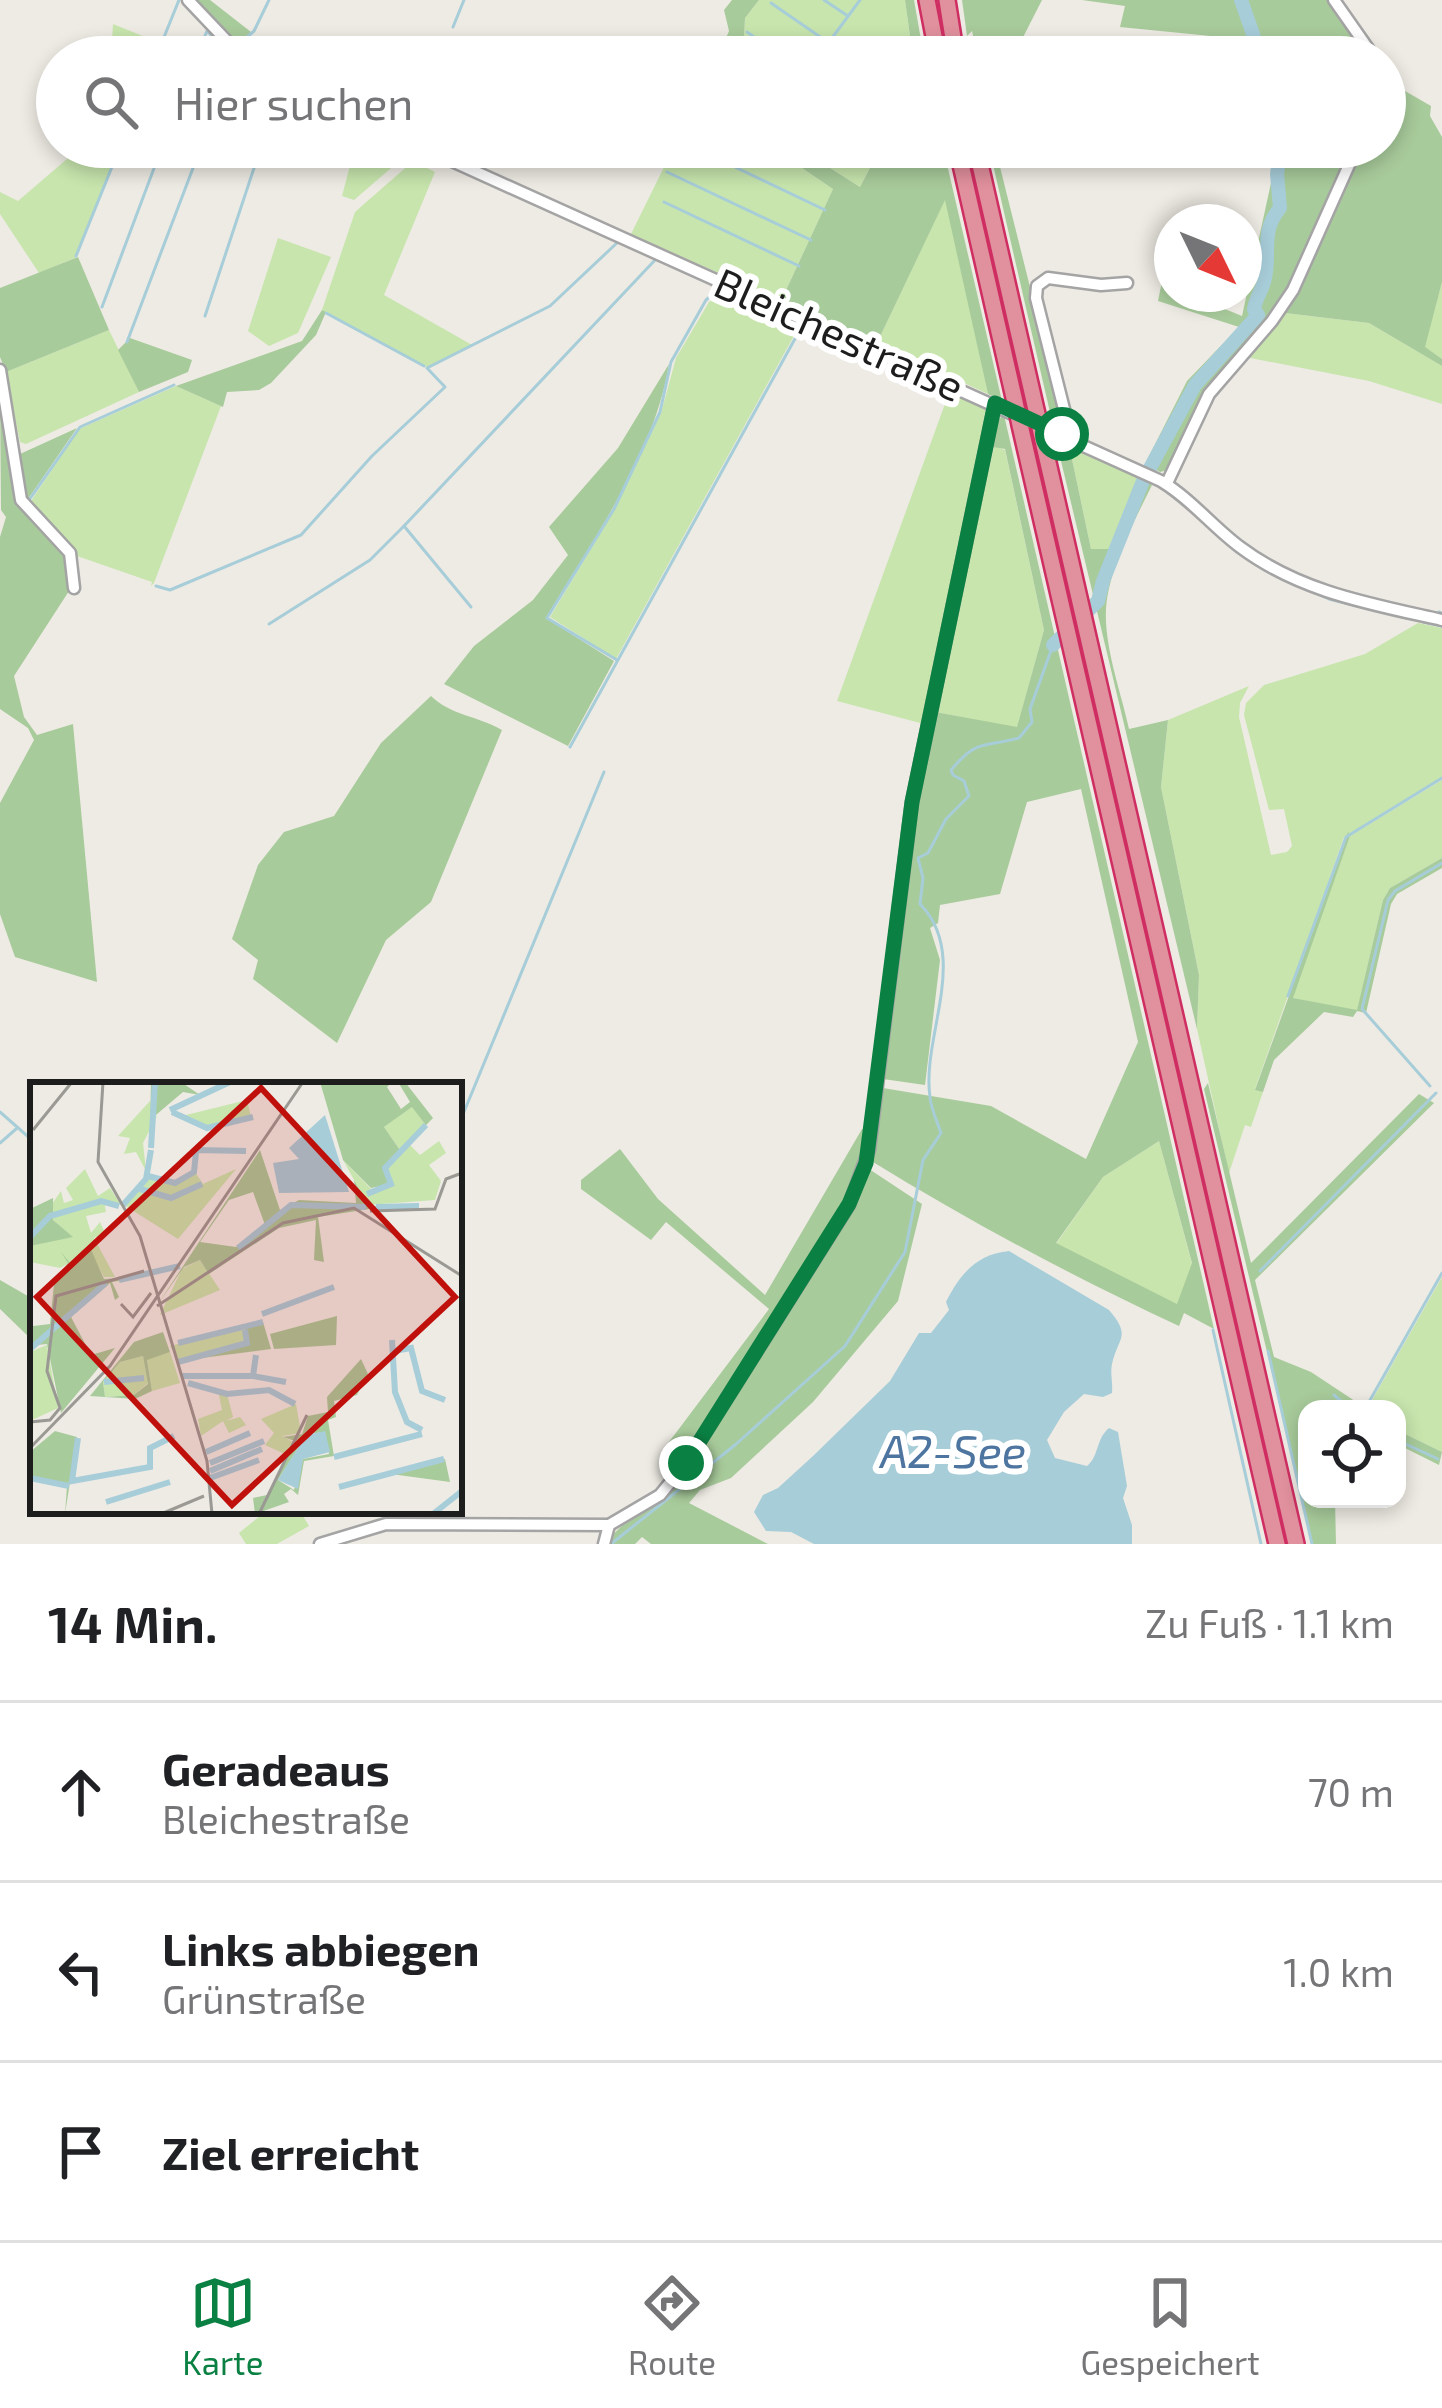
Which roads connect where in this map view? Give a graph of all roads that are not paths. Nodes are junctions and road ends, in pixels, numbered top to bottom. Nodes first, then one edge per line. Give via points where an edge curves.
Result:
1 (188, 0) edge
2 (928, 0) edge
3 (946, 0) edge
4 (1334, 0) edge
5 (222, 36) edge
6 (934, 36) edge
7 (952, 36) edge
8 (1359, 36) edge
9 (469, 168) edge
10 (962, 168) edge
11 (981, 168) edge
12 (1348, 168) edge
13 (1126, 283) dead end
14 (0, 370) edge
15 (995, 403) junction
16 (1062, 434) junction
17 (1164, 482) junction
18 (74, 588) dead end
19 (1442, 620) edge
20 (609, 1526) junction
21 (320, 1544) edge
22 (604, 1544) edge
23 (1277, 1544) edge
24 (1296, 1544) edge

1 - 5 street
2 - 6 highway
3 - 7 highway
4 - 8 street
9 - 15 street, Bleichestraße
10 - 23 highway, bridge
11 - 24 highway, bridge
12 - 17 street via 1293,290 1209,394
13 - 16 street via 1048,278 1037,286 1066,418
14 - 18 street via 21,500 70,553
15 - 16 street, Bleichestraße
15 - 20 street via 912,802 866,1163 849,1204 676,1478
16 - 17 street, Bleichestraße
17 - 19 street, Bleichestraße via 1241,548 1288,575 1330,594
20 - 21 street via 386,1524
20 - 22 street

